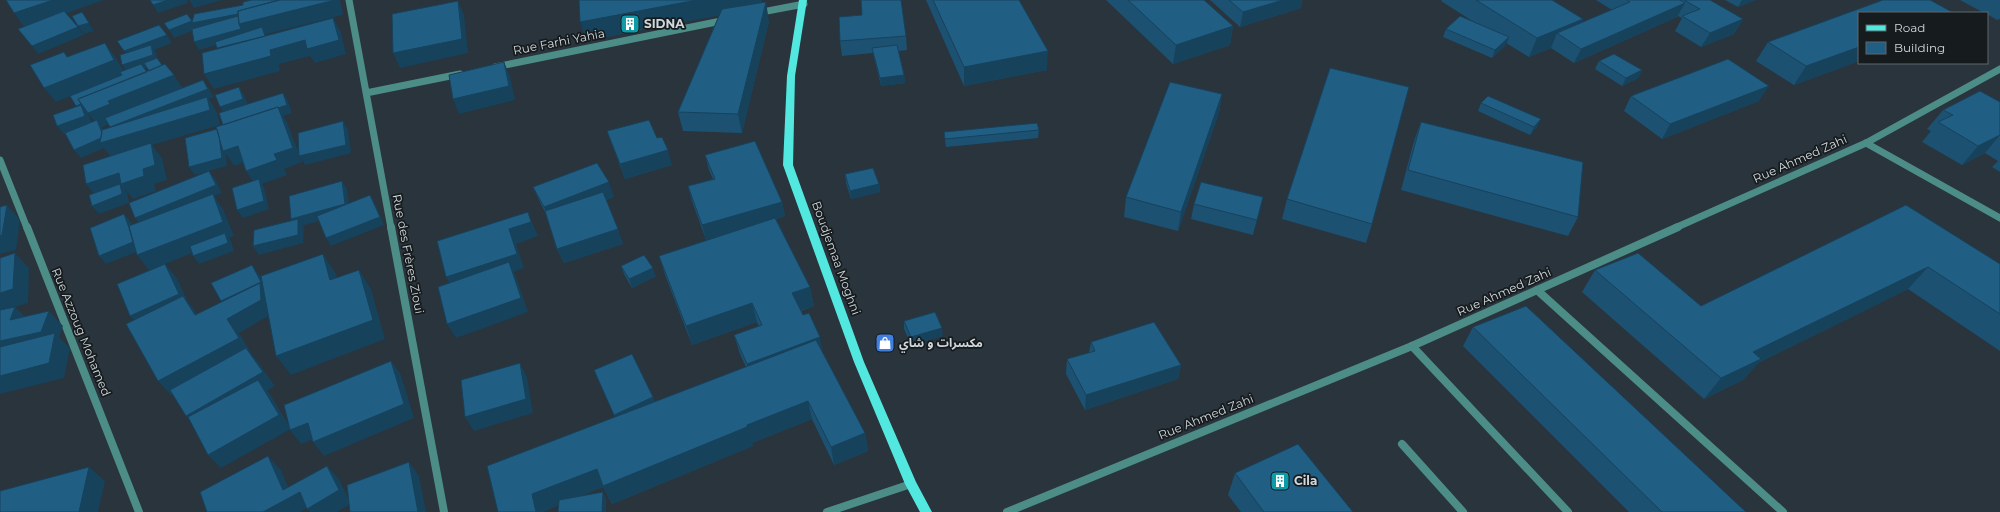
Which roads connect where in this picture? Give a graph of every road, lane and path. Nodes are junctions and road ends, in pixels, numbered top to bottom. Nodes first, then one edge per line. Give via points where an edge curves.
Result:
1 (349, 0) edge
2 (804, 2) edge
3 (749, 15) edge
4 (733, 18) edge
5 (491, 68) edge
6 (2000, 69) edge
7 (467, 72) edge
8 (366, 93) junction
9 (1866, 143) junction
10 (0, 160) edge
11 (2000, 218) edge
12 (1537, 290) junction
13 (1412, 346) junction
14 (1402, 444) dead end
15 (911, 484) junction
16 (139, 512) edge
17 (444, 512) edge
18 (827, 512) edge
19 (926, 512) edge
20 (1007, 512) edge
21 (1463, 512) edge
22 (1568, 512) edge
23 (1783, 512) edge

1 - 8 street, Rue des Frères Zioui
2 - 3 street
2 - 15 main road, Boudjemaa Moghni via 791,76 788,165 859,362
4 - 5 street, Rue Farhi Yahia
6 - 9 street, Rue Ahmed Zahi
7 - 8 street
8 - 17 street, Rue des Frères Zioui
9 - 11 street
9 - 12 street, Rue Ahmed Zahi
10 - 16 street, Rue Azzoug Mohamed
12 - 13 street, Rue Ahmed Zahi
12 - 23 street
13 - 20 street, Rue Ahmed Zahi
13 - 22 street
14 - 21 street
15 - 18 street
15 - 19 main road, Boudjemaa Moghni

